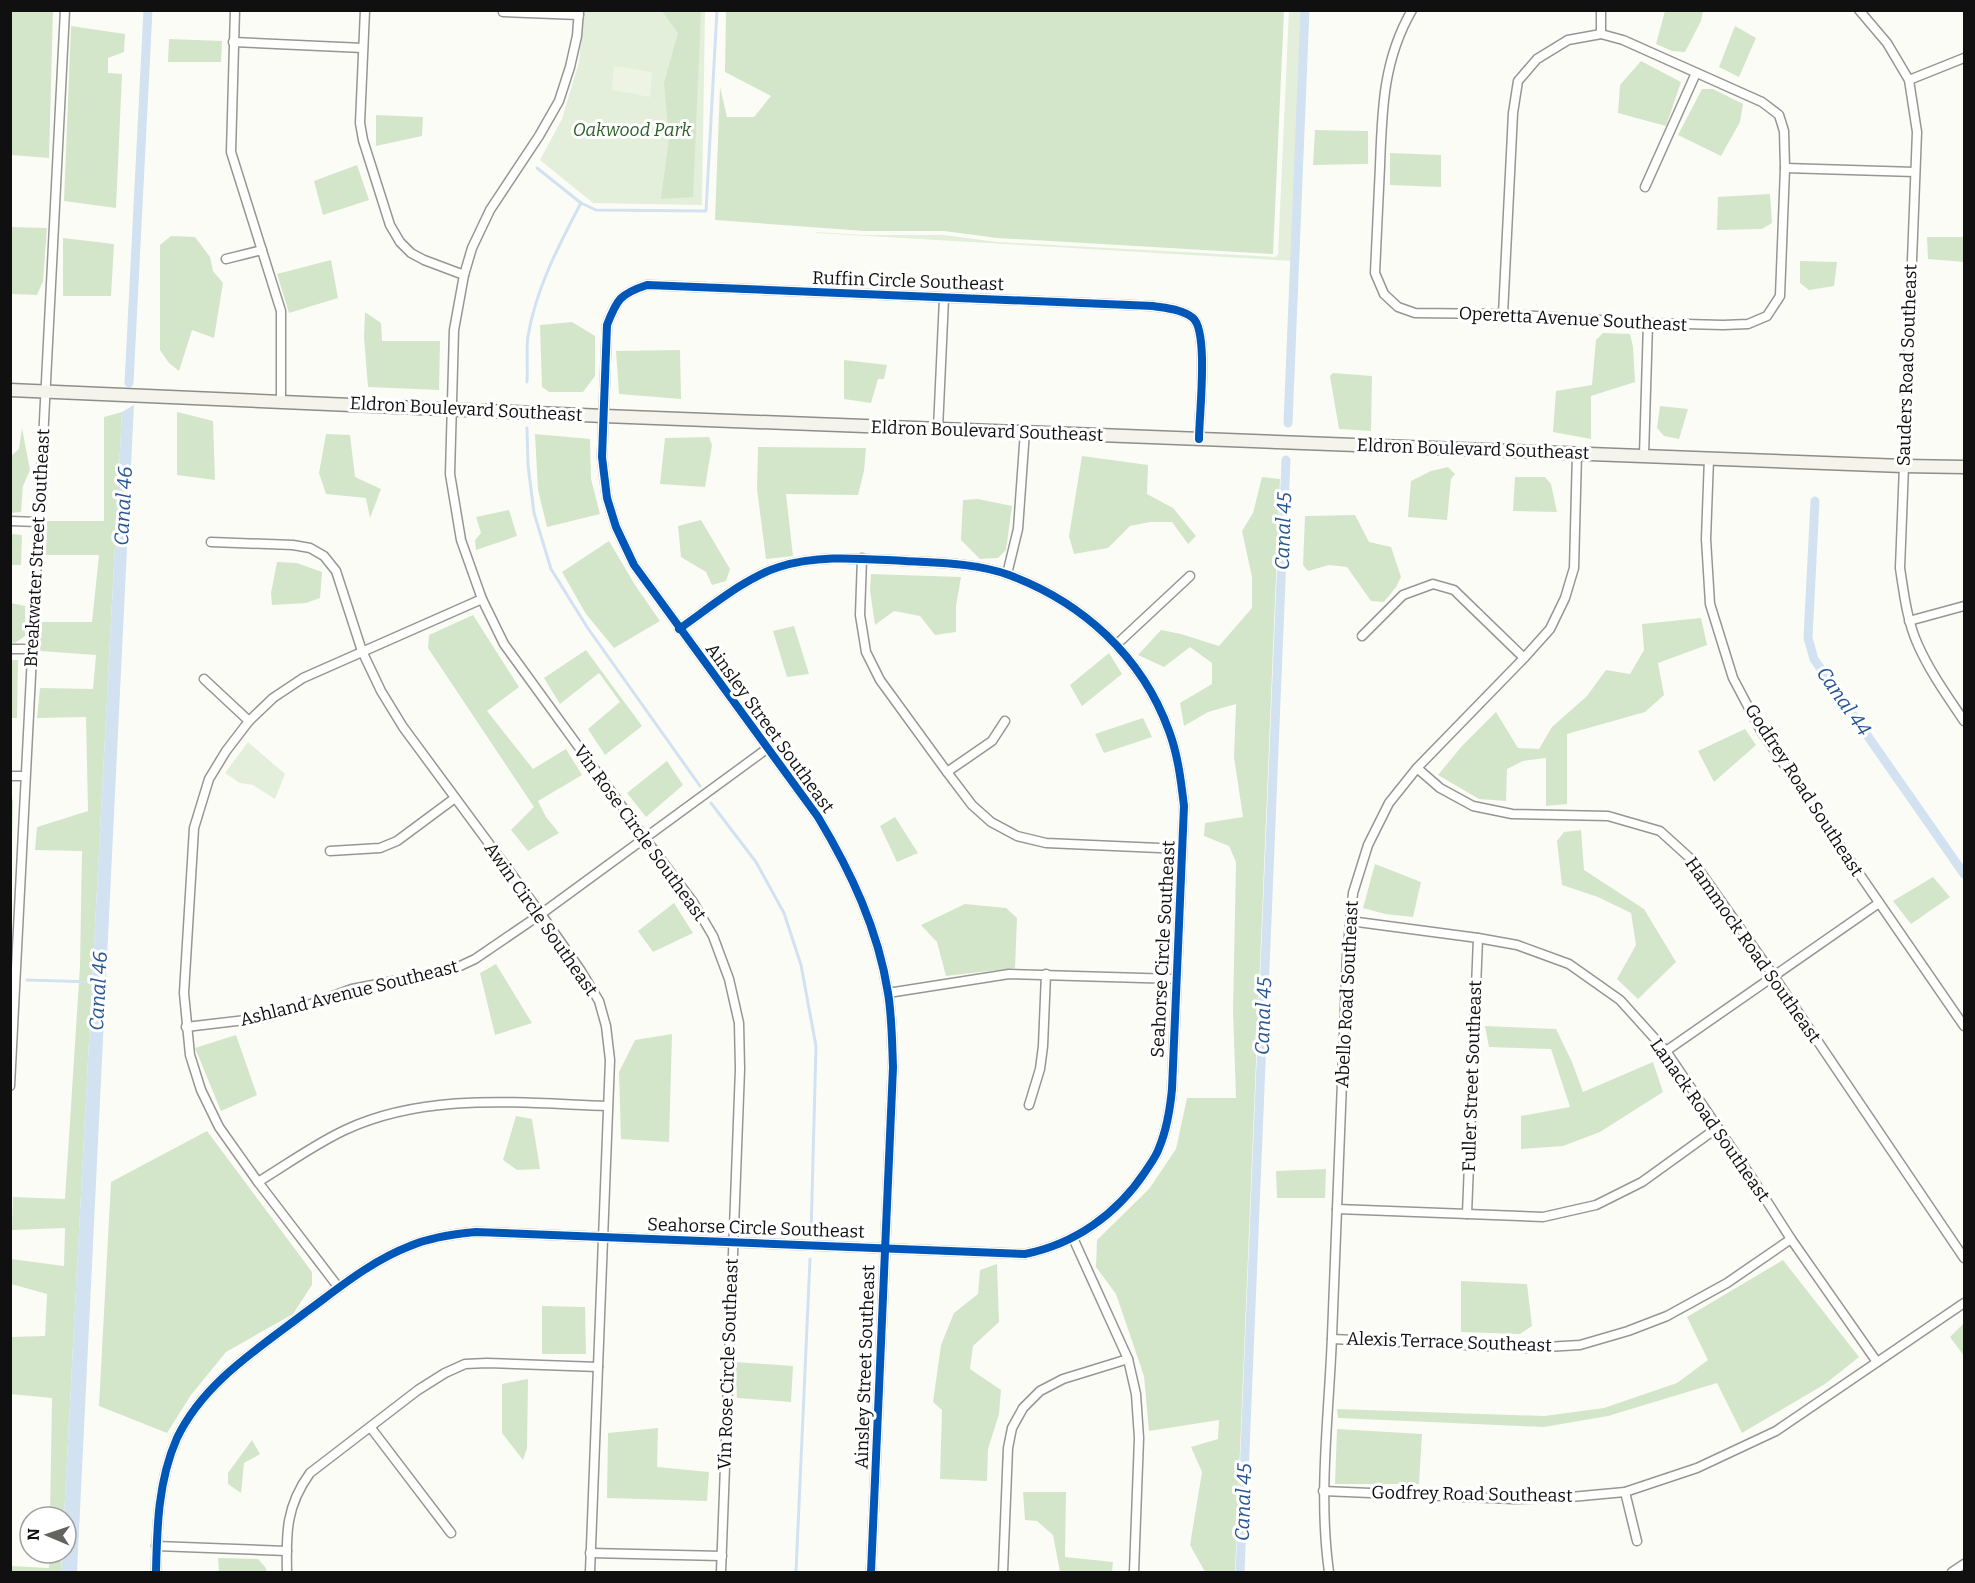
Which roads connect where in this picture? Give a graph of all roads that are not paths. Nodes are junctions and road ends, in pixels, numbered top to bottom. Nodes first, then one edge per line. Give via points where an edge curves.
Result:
1 (65, 10) edge
2 (235, 10) edge
3 (365, 10) edge
4 (1412, 10) edge
5 (1601, 10) edge
6 (1859, 10) edge
7 (503, 12) dead end
8 (579, 13) edge
9 (1601, 34) junction
10 (233, 42) junction
11 (363, 48) junction
12 (1965, 58) edge
13 (1696, 73) junction
14 (1909, 80) junction
15 (1785, 168) junction
16 (1915, 172) junction
17 (1645, 187) dead end
18 (262, 250) junction
19 (226, 259) dead end
20 (464, 275) junction
21 (944, 298) junction
22 (1503, 314) junction
23 (1648, 323) junction
24 (10, 390) edge
25 (45, 390) junction
26 (280, 401) junction
27 (451, 408) junction
28 (604, 416) junction
29 (938, 429) junction
30 (1026, 431) junction
31 (1199, 439) junction
32 (1577, 453) junction
33 (1644, 456) junction
34 (1709, 458) junction
35 (1903, 466) junction
36 (1965, 467) edge
37 (10, 521) edge
38 (39, 522) junction
39 (211, 542) dead end
40 (862, 558) junction
41 (1008, 574) junction
42 (1190, 576) dead end
43 (482, 599) junction
44 (1965, 606) edge
45 (1910, 621) junction
46 (679, 629) junction
47 (1362, 636) dead end
48 (1118, 644) junction
49 (10, 649) edge
50 (32, 649) junction
51 (362, 651) junction
52 (1524, 658) junction
53 (204, 679) dead end
54 (249, 721) junction
55 (1005, 721) dead end
56 (1965, 721) edge
57 (768, 748) junction
58 (1417, 768) junction
59 (947, 772) junction
60 (10, 776) edge
61 (25, 776) junction
62 (455, 798) junction
63 (644, 837) junction
64 (1182, 849) junction
65 (330, 851) dead end
66 (15, 903) edge
67 (1879, 903) junction
68 (541, 914) junction
69 (1350, 921) junction
70 (1478, 938) junction
71 (1046, 974) junction
72 (1773, 975) junction
73 (1176, 979) junction
74 (888, 993) junction
75 (1965, 1026) edge
76 (186, 1027) junction
77 (11, 1049) edge
78 (1666, 1051) junction
79 (10, 1086) edge
80 (1029, 1105) dead end
81 (608, 1106) junction
82 (1717, 1128) junction
83 (258, 1182) junction
84 (1337, 1209) junction
85 (1467, 1214) junction
86 (602, 1237) junction
87 (1072, 1238) junction
88 (1791, 1239) junction
89 (732, 1242) junction
90 (884, 1248) junction
91 (1965, 1258) edge
92 (339, 1288) junction
93 (1965, 1303) edge
94 (1332, 1339) junction
95 (1128, 1359) junction
96 (1877, 1362) junction
97 (598, 1366) junction
98 (371, 1428) junction
99 (1323, 1491) junction
100 (1625, 1492) junction
101 (451, 1533) dead end
102 (1637, 1541) dead end
103 (156, 1546) junction
104 (287, 1551) junction
105 (591, 1553) junction
106 (722, 1556) junction
107 (1965, 1564) edge
108 (156, 1572) edge
109 (287, 1572) edge
110 (590, 1572) edge
111 (721, 1572) edge
112 (871, 1572) edge
113 (1003, 1572) edge
114 (1134, 1572) edge
115 (1329, 1572) edge
116 (1952, 1572) edge

1 - 25 street, Breakwater Street Southeast
2 - 10 street
3 - 11 street
4 - 22 street, Operetta Avenue Southeast via 1399,32 1389,63 1382,107 1375,273 1384,294 1398,307 1415,313
5 - 9 street
6 - 14 street, Sauders Road Southeast via 1887,43
7 - 8 street
8 - 20 street, Vin Rose Circle Southeast via 570,67 559,101 490,210
9 - 13 street
9 - 22 street via 1568,40 1537,59 1518,81
10 - 11 street
10 - 18 street via 231,152
11 - 20 street via 362,132 390,225 411,253
12 - 14 street
13 - 15 street via 1762,102 1779,115 1784,131
13 - 17 street
14 - 16 street, Sauders Road Southeast via 1917,132
15 - 16 street
15 - 23 street, Operetta Avenue Southeast via 1780,296 1767,316 1748,324
16 - 35 street, Sauders Road Southeast
18 - 19 street
18 - 26 street via 281,312
20 - 27 street, Vin Rose Circle Southeast via 454,330
21 - 28 street, Ruffin Circle Southeast via 647,285 627,292 615,305 607,325
21 - 29 street
21 - 31 street, Ruffin Circle Southeast via 1153,306 1193,318 1200,330 1202,348
22 - 23 street, Operetta Avenue Southeast
23 - 33 street
24 - 25 street, Eldron Boulevard Southeast
25 - 26 street, Eldron Boulevard Southeast
25 - 38 street, Breakwater Street Southeast
26 - 27 street, Eldron Boulevard Southeast
27 - 28 street, Eldron Boulevard Southeast
27 - 43 street, Vin Rose Circle Southeast via 450,474 455,507 461,540
28 - 29 street, Eldron Boulevard Southeast
28 - 46 street, Ainsley Street Southeast via 603,468 616,526 634,565
29 - 30 street, Eldron Boulevard Southeast
30 - 31 street, Eldron Boulevard Southeast
30 - 41 street via 1018,529
31 - 32 street, Eldron Boulevard Southeast
32 - 33 street, Eldron Boulevard Southeast
32 - 52 street, Abello Road Southeast via 1574,568 1550,629
33 - 34 street, Eldron Boulevard Southeast
34 - 35 street, Eldron Boulevard Southeast
34 - 67 street, Godfrey Road Southeast via 1706,539 1710,604 1733,678 1761,732
35 - 36 street, Eldron Boulevard Southeast
35 - 45 street, Sauders Road Southeast via 1900,568
37 - 38 street
38 - 50 street, Breakwater Street Southeast
39 - 51 street, Awin Circle Southeast via 293,545 324,556 336,571
40 - 41 street, Seahorse Circle Southeast via 969,566
40 - 46 street, Seahorse Circle Southeast via 807,560 777,567
40 - 59 street via 860,615 866,652 880,680
41 - 48 street, Seahorse Circle Southeast via 1069,604
42 - 48 street
43 - 51 street
43 - 63 street, Vin Rose Circle Southeast via 504,644
44 - 45 street
45 - 56 street, Sauders Road Southeast via 1928,664
46 - 57 street, Ainsley Street Southeast
47 - 52 street via 1403,595 1433,584 1454,590
48 - 64 street, Seahorse Circle Southeast via 1156,700 1169,731 1179,765 1184,806
49 - 50 street
50 - 61 street, Breakwater Street Southeast
51 - 54 street via 303,678 273,698
51 - 62 street, Awin Circle Southeast via 403,727
52 - 58 street, Abello Road Southeast
53 - 54 street
54 - 76 street via 209,779 194,828 184,993
55 - 59 street via 993,741
57 - 63 street, Ashland Avenue Southeast
57 - 74 street, Ainsley Street Southeast via 818,817 843,860 867,912
58 - 69 street, Abello Road Southeast via 1389,803 1368,846 1353,893
58 - 72 street, Hammock Road Southeast via 1440,788 1473,806 1512,814 1608,816 1660,831 1692,860
59 - 64 street via 972,805 991,822 1017,836 1046,843
60 - 61 street
61 - 66 street, Breakwater Street Southeast
62 - 65 street via 397,842 380,848
62 - 68 street, Awin Circle Southeast
63 - 68 street, Ashland Avenue Southeast
63 - 89 street, Vin Rose Circle Southeast via 693,902 713,936 739,1023
64 - 73 street, Seahorse Circle Southeast
66 - 77 street, Breakwater Street Southeast
67 - 72 street
67 - 75 street, Godfrey Road Southeast
68 - 76 street, Ashland Avenue Southeast via 458,967 352,989 262,1018
68 - 81 street, Awin Circle Southeast via 599,1001 610,1060
69 - 70 street, Lanack Road Southeast
69 - 84 street, Abello Road Southeast
70 - 78 street, Lanack Road Southeast via 1517,945 1569,964 1620,1000
70 - 85 street, Fuller Street Southeast
71 - 73 street
71 - 74 street via 1009,974
71 - 80 street via 1043,1046
72 - 78 street
72 - 91 street, Hammock Road Southeast
73 - 87 street, Seahorse Circle Southeast via 1172,1089 1158,1151 1132,1191 1110,1213
74 - 90 street, Ainsley Street Southeast via 892,1067
76 - 83 street via 201,1090 219,1127
77 - 79 street, Breakwater Street Southeast
78 - 82 street, Lanack Road Southeast
81 - 83 street via 481,1101 387,1114 344,1130
81 - 86 street, Awin Circle Southeast
82 - 85 street via 1642,1182 1596,1205 1543,1217
82 - 88 street, Lanack Road Southeast
83 - 92 street
84 - 85 street
84 - 94 street, Abello Road Southeast
86 - 89 street, Seahorse Circle Southeast
86 - 92 street via 476,1232 446,1235 411,1245 380,1260
86 - 97 street, Awin Circle Southeast
87 - 90 street, Seahorse Circle Southeast via 1025,1254
87 - 95 street
88 - 94 street, Alexis Terrace Southeast via 1727,1283 1667,1316 1580,1345 1529,1348
88 - 96 street, Lanack Road Southeast
89 - 90 street, Seahorse Circle Southeast
89 - 106 street, Vin Rose Circle Southeast
90 - 112 street, Ainsley Street Southeast
92 - 103 street via 236,1365 193,1410 177,1439 165,1475
93 - 96 street, Godfrey Road Southeast
94 - 99 street, Abello Road Southeast
95 - 113 street via 1063,1379 1040,1391 1023,1408 1012,1428 1008,1449
95 - 114 street via 1136,1394 1139,1438
96 - 100 street, Godfrey Road Southeast via 1776,1431 1697,1468
97 - 98 street via 465,1364 445,1372
97 - 105 street, Awin Circle Southeast
98 - 101 street
98 - 104 street via 310,1473 299,1489 290,1510
99 - 100 street, Godfrey Road Southeast via 1513,1499
99 - 115 street, Abello Road Southeast
100 - 102 street
103 - 104 street
103 - 108 street
104 - 109 street
105 - 106 street
105 - 110 street, Awin Circle Southeast
106 - 111 street, Vin Rose Circle Southeast
107 - 116 street

